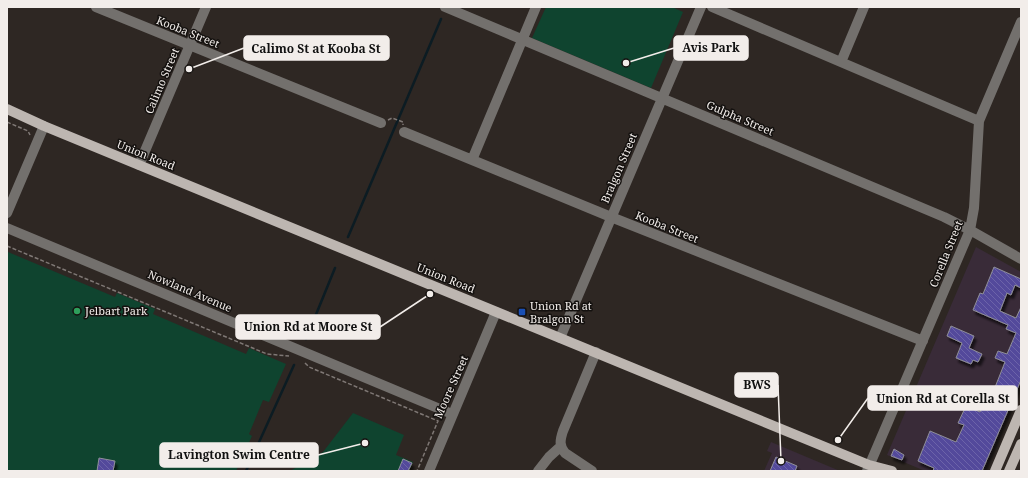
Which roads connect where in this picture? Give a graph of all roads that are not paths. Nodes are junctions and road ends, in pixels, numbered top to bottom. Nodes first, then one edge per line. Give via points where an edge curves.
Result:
1 (96, 7) edge
2 (206, 7) edge
3 (445, 7) edge
4 (536, 7) edge
5 (701, 7) edge
6 (712, 7) edge
7 (864, 7) edge
8 (1021, 22) edge
9 (523, 39) junction
10 (190, 46) junction
11 (841, 62) junction
12 (661, 98) junction
13 (7, 109) edge
14 (979, 121) junction
15 (381, 123) dead end
16 (44, 126) junction
17 (404, 132) dead end
18 (472, 160) junction
19 (139, 165) junction
20 (7, 214) edge
21 (611, 217) junction
22 (7, 228) edge
23 (970, 230) junction
24 (1021, 259) edge
25 (496, 312) junction
26 (560, 338) junction
27 (923, 341) junction
28 (596, 352) junction
29 (1021, 410) edge
30 (452, 414) junction
31 (1021, 444) edge
32 (560, 447) junction
33 (874, 469) edge
34 (428, 471) edge
35 (538, 471) edge
36 (592, 471) edge
37 (892, 471) edge
38 (995, 471) edge
39 (1009, 471) edge

1 - 10 street, Kooba Street
2 - 10 street, Calimo Street
3 - 9 street, Gulpha Street
4 - 9 street
5 - 12 street, Bralgon Street
6 - 11 street
7 - 11 street
8 - 14 street, Corella Street
9 - 12 street, Gulpha Street
9 - 18 street
10 - 15 street, Kooba Street
10 - 19 street, Calimo Street
11 - 14 street
12 - 21 street, Bralgon Street
12 - 23 street, Gulpha Street
13 - 16 main road, Union Road
14 - 23 street, Corella Street via 974,208
16 - 19 main road, Union Road
16 - 20 street
17 - 18 street, Kooba Street
18 - 21 street, Kooba Street
19 - 25 main road, Union Road
21 - 26 street, Bralgon Street
21 - 27 street, Kooba Street
22 - 30 street, Nowland Avenue
23 - 24 street, Gulpha Street
23 - 27 street, Corella Street
25 - 26 main road, Union Road
25 - 30 street, Moore Street
26 - 28 main road, Union Road
27 - 33 street, Corella Street
28 - 32 street via 562,431
28 - 33 main road, Union Road
29 - 38 main road
30 - 34 street, Moore Street
31 - 39 main road
32 - 35 street
32 - 36 street
33 - 37 main road, Union Road

